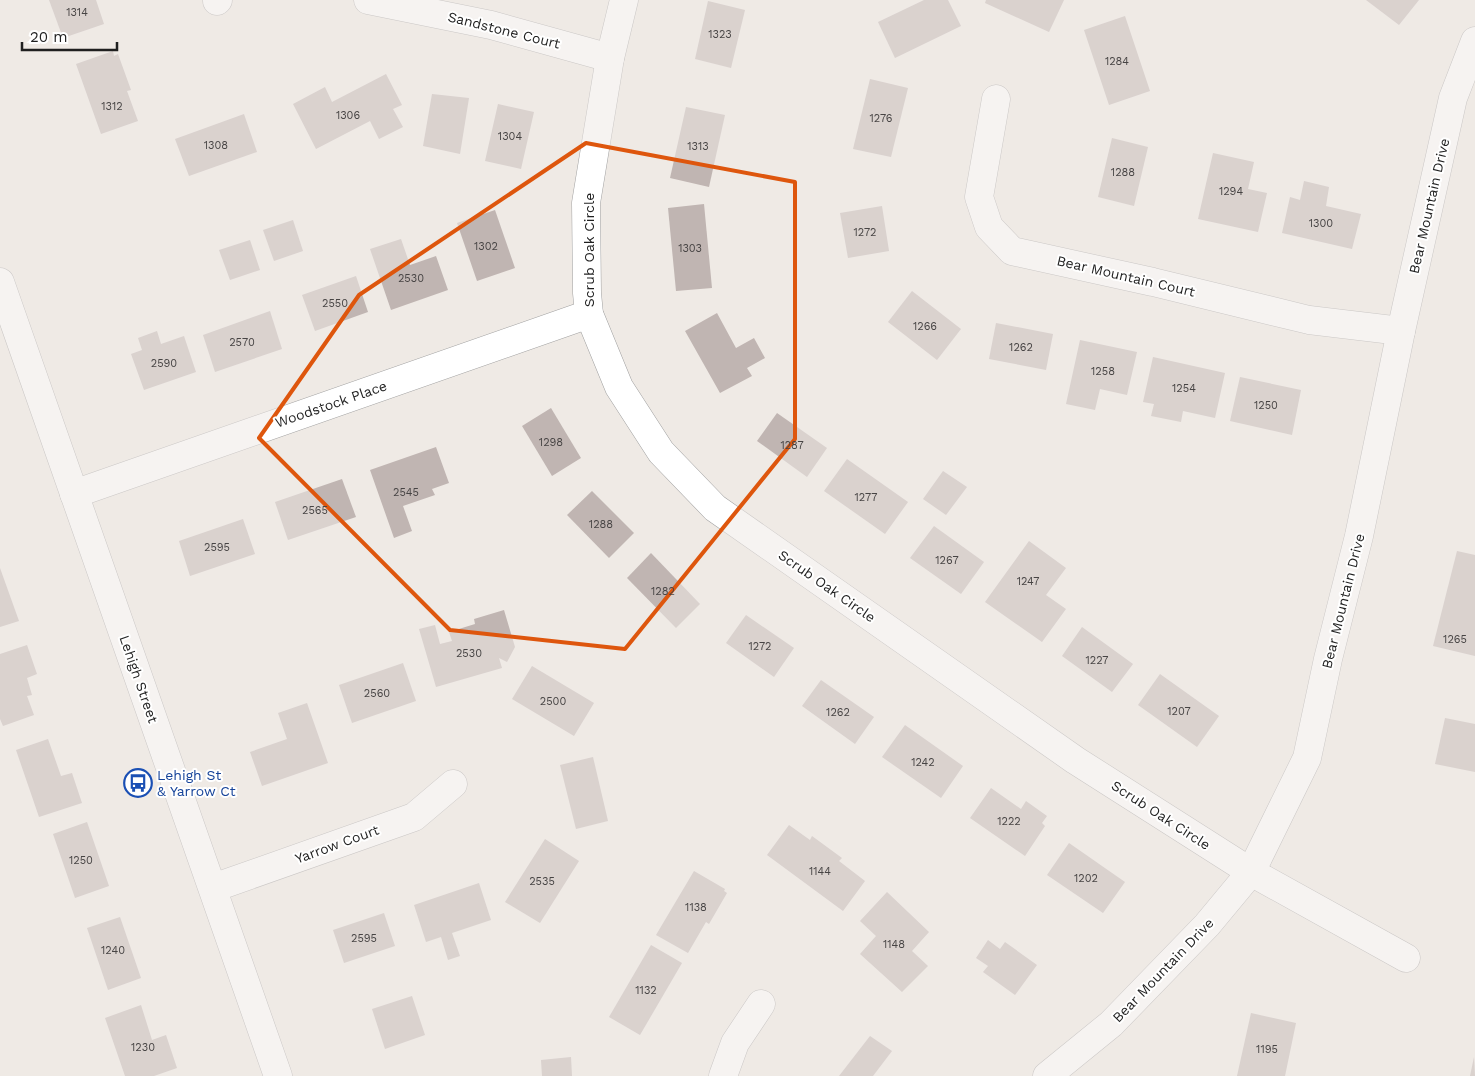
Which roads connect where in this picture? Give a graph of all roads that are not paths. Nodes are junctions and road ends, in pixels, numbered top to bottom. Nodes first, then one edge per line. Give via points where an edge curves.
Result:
1 (368, 0) edge
2 (624, 0) edge
3 (1475, 41) edge
4 (610, 58) junction
5 (996, 99) dead end
6 (0, 282) edge
7 (589, 314) junction
8 (1401, 330) junction
9 (74, 494) junction
10 (453, 784) dead end
11 (1251, 872) junction
12 (213, 888) junction
13 (1406, 958) dead end
14 (761, 1004) dead end
15 (278, 1076) edge
16 (723, 1076) edge
17 (1047, 1076) edge

1 - 4 street, Sandstone Court via 491,25
2 - 4 street, Scrub Oak Circle
3 - 8 street, Bear Mountain Drive via 1453,98
4 - 7 street, Scrub Oak Circle via 586,204
5 - 8 street, Bear Mountain Court via 979,197 989,226 1012,251 1309,320
6 - 9 street, Lehigh Street
7 - 9 street, Woodstock Place
7 - 11 street, Scrub Oak Circle via 619,387 661,452 715,508 1074,760
8 - 11 street, Bear Mountain Drive via 1359,536 1307,758
9 - 12 street, Lehigh Street
10 - 12 street, Yarrow Court via 414,817
11 - 13 street, Scrub Oak Circle
11 - 17 street, Bear Mountain Drive via 1207,925 1111,1024
12 - 15 street, Lehigh Street
14 - 16 street via 735,1043

